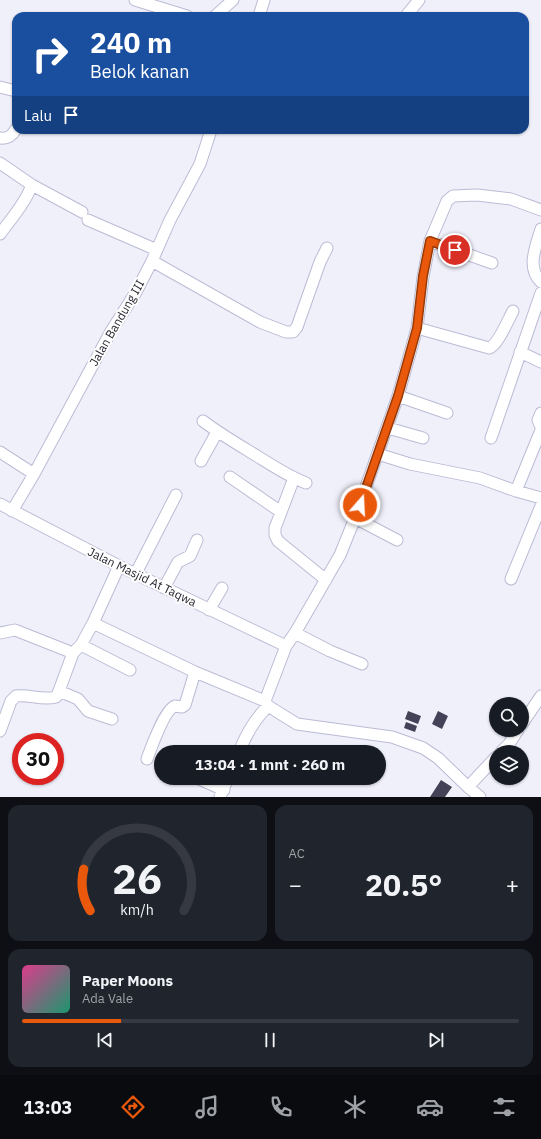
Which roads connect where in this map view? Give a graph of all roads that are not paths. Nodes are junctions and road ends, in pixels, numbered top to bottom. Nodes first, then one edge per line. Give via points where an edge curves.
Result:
1 (135, 0) edge
2 (233, 0) edge
3 (264, 0) edge
4 (419, 0) edge
5 (174, 12) edge
6 (220, 12) edge
7 (260, 12) edge
8 (409, 12) edge
9 (0, 88) edge
10 (12, 90) edge
11 (13, 134) edge
12 (210, 134) edge
13 (0, 138) edge
14 (0, 163) edge
15 (32, 185) junction
16 (541, 210) edge
17 (541, 229) edge
18 (0, 234) edge
19 (430, 241) junction
20 (327, 248) dead end
21 (156, 250) junction
22 (152, 261) junction
23 (492, 263) dead end
24 (541, 282) edge
25 (541, 293) edge
26 (513, 311) dead end
27 (417, 328) junction
28 (520, 352) junction
29 (541, 362) edge
30 (398, 396) junction
31 (447, 412) dead end
32 (541, 413) edge
33 (203, 421) dead end
34 (388, 428) junction
35 (541, 428) edge
36 (217, 432) junction
37 (423, 438) dead end
38 (491, 438) dead end
39 (0, 452) edge
40 (378, 454) junction
41 (201, 461) dead end
42 (34, 474) junction
43 (230, 477) dead end
44 (294, 478) junction
45 (306, 483) dead end
46 (516, 491) junction
47 (176, 495) dead end
48 (541, 498) edge
49 (0, 504) edge
50 (541, 506) edge
51 (12, 511) junction
52 (281, 512) junction
53 (355, 518) junction
54 (197, 540) dead end
55 (397, 540) dead end
56 (119, 566) junction
57 (136, 573) junction
58 (511, 579) dead end
59 (326, 580) junction
60 (164, 588) junction
61 (222, 588) dead end
62 (209, 610) junction
63 (93, 623) junction
64 (295, 632) junction
65 (0, 633) edge
66 (286, 646) junction
67 (77, 649) junction
68 (362, 664) dead end
69 (130, 670) dead end
70 (195, 672) junction
71 (59, 692) junction
72 (541, 696) edge
73 (266, 704) junction
74 (529, 714) edge
75 (112, 719) dead end
76 (0, 731) edge
77 (242, 745) edge
78 (147, 759) dead end
79 (489, 764) edge
80 (209, 785) edge
81 (468, 787) junction
82 (222, 793) edge
83 (480, 797) edge

1 - 5 street
2 - 6 street
3 - 7 street
4 - 8 street
9 - 10 street
11 - 13 street via 5,139
12 - 21 street, Jalan Bandung III via 200,164
14 - 15 street
15 - 18 street
15 - 21 street via 85,216
16 - 19 street via 511,199 477,195 452,196 447,201
17 - 24 street via 533,260 536,277
19 - 23 street
19 - 27 street
20 - 22 street via 293,332 286,332 260,322
21 - 22 street, Jalan Bandung III
22 - 42 street, Jalan Bandung III
25 - 28 street
26 - 27 street via 491,348
27 - 30 street
28 - 29 street
28 - 38 street
30 - 31 street
30 - 34 street
32 - 35 street via 538,421
33 - 36 street
34 - 37 street
34 - 40 street
35 - 46 street
36 - 41 street
36 - 44 street
39 - 42 street
40 - 46 street via 410,464 480,478
40 - 53 street
42 - 51 street, Jalan Bandung III
43 - 52 street
44 - 45 street
44 - 52 street
46 - 48 street
47 - 57 street
49 - 51 street, Jalan Masjid At Taqwa
50 - 58 street
51 - 56 street, Jalan Masjid At Taqwa
52 - 59 street via 275,528 278,541
53 - 55 street
53 - 59 street via 340,555
54 - 60 street via 190,556 178,562
56 - 57 street, Jalan Masjid At Taqwa
56 - 63 street
57 - 60 street, Jalan Masjid At Taqwa
59 - 64 street
60 - 62 street, Jalan Masjid At Taqwa
61 - 62 street
62 - 66 street, Jalan Masjid At Taqwa
63 - 67 street
63 - 70 street
64 - 66 street
64 - 68 street via 330,651
65 - 67 street via 15,630
66 - 73 street
67 - 69 street
67 - 71 street
70 - 73 street
70 - 78 street via 185,704 182,707 171,708
71 - 75 street via 78,699 88,711
71 - 76 street via 56,697 49,699 16,696 11,701
72 - 74 street
73 - 77 street via 249,729
73 - 81 street via 297,724 392,737 423,748 438,758
79 - 81 street
80 - 82 street
81 - 83 street

